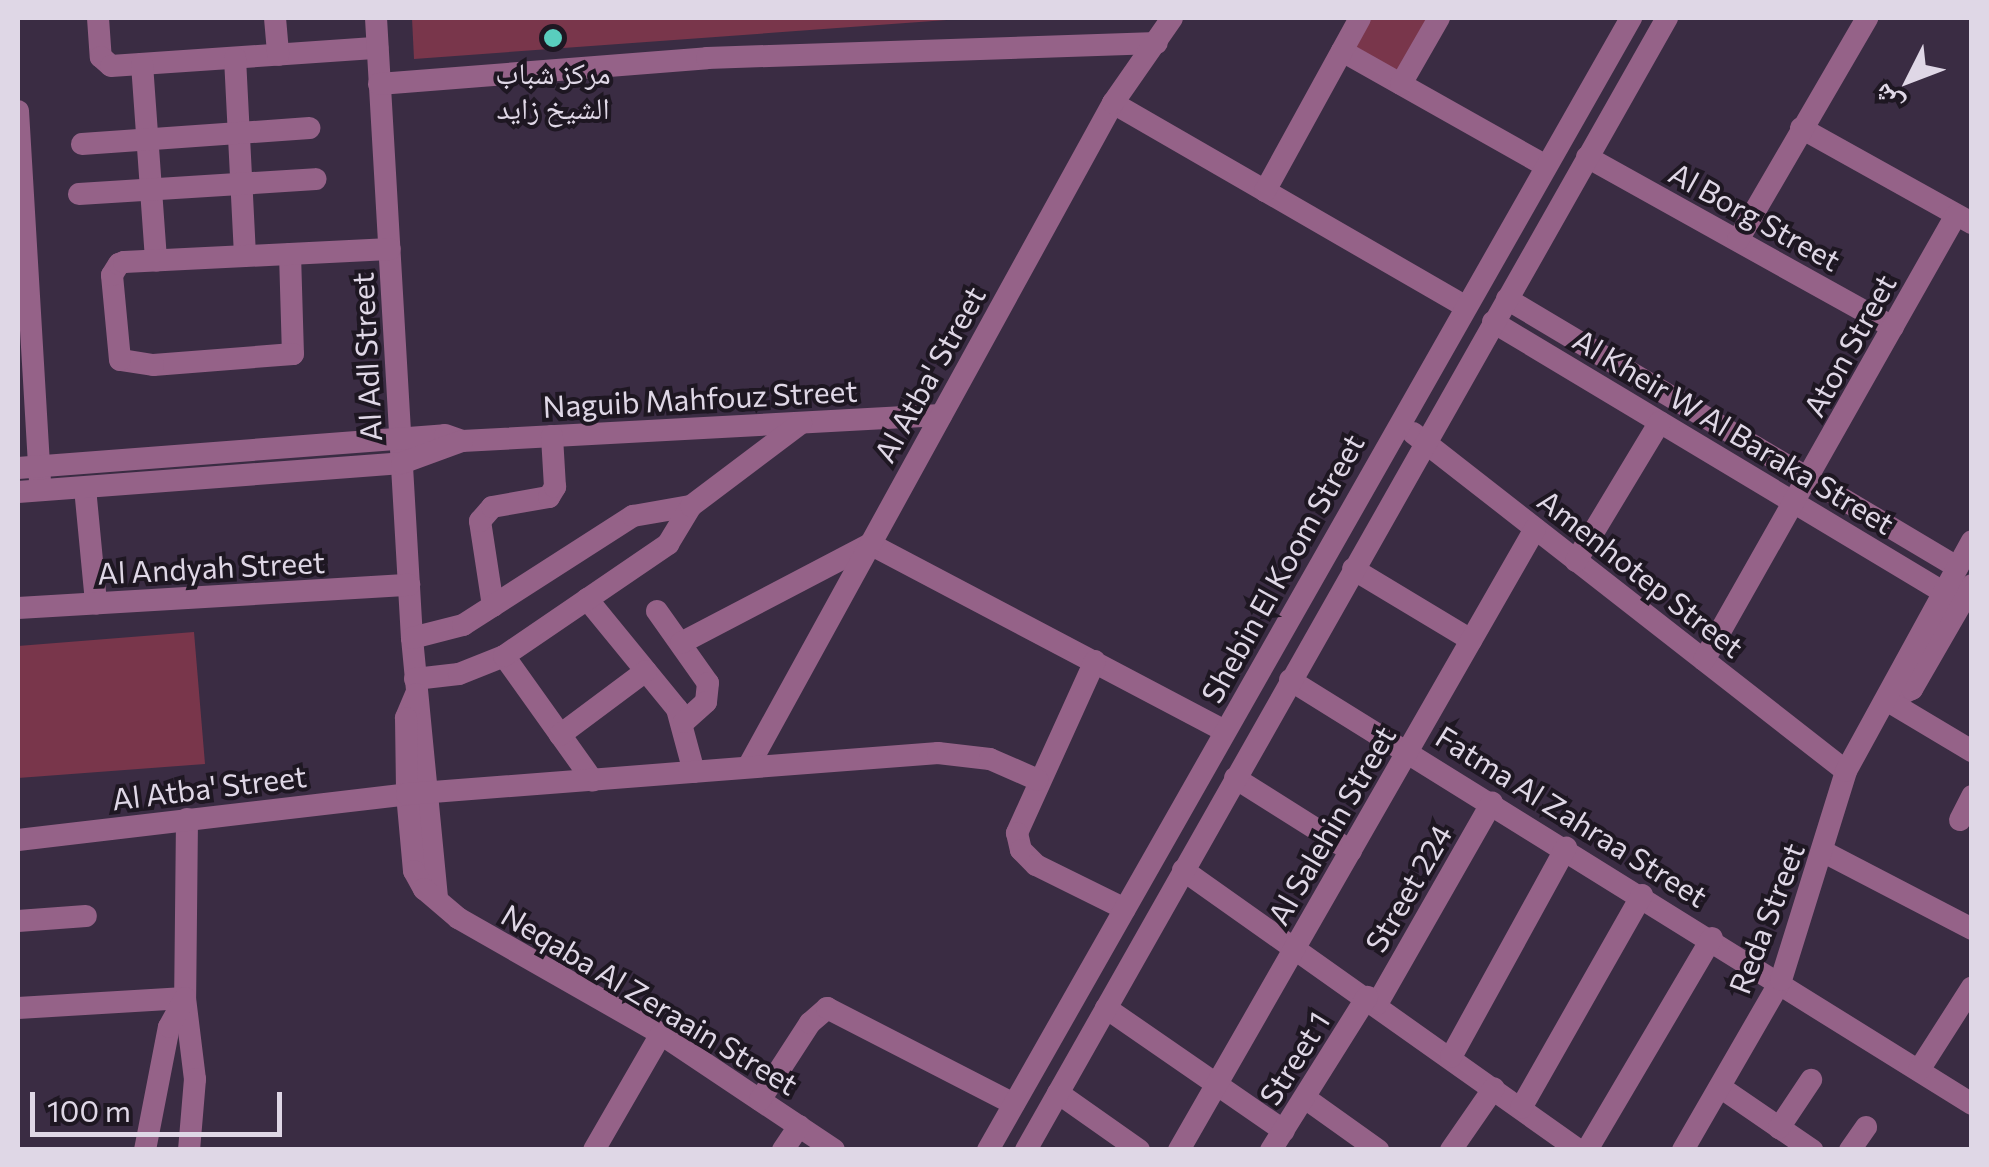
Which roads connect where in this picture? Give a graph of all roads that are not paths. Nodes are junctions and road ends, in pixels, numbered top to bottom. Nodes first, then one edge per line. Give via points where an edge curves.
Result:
1 (98, 18) edge
2 (275, 18) edge
3 (376, 18) edge
4 (1172, 18) edge
5 (1360, 18) edge
6 (1440, 18) edge
7 (1631, 18) edge
8 (1667, 18) edge
9 (1866, 18) edge
10 (1158, 43) junction
11 (378, 48) junction
12 (1342, 51) junction
13 (278, 55) junction
14 (235, 58) junction
15 (142, 64) junction
16 (379, 84) junction
17 (1401, 84) junction
18 (1114, 104) junction
19 (18, 111) edge
20 (309, 128) dead end
21 (1801, 128) junction
22 (239, 133) junction
23 (148, 139) junction
24 (82, 144) dead end
25 (1588, 157) junction
26 (1544, 165) junction
27 (316, 178) dead end
28 (20, 183) edge
29 (241, 183) junction
30 (151, 189) junction
31 (1265, 191) junction
32 (79, 194) dead end
33 (1964, 219) edge
34 (1738, 240) junction
35 (390, 249) junction
36 (290, 254) junction
37 (245, 256) junction
38 (156, 261) junction
39 (1506, 299) junction
40 (1462, 305) junction
41 (1494, 322) junction
42 (1893, 327) junction
43 (25, 355) edge
44 (940, 415) junction
45 (1399, 422) junction
46 (1660, 422) junction
47 (802, 423) junction
48 (552, 436) junction
49 (401, 438) junction
50 (462, 441) junction
51 (1424, 444) junction
52 (402, 463) junction
53 (1810, 479) junction
54 (28, 480) edge
55 (85, 488) junction
56 (1796, 504) junction
57 (691, 506) junction
58 (1535, 529) junction
59 (1972, 540) edge
60 (870, 544) junction
61 (1576, 561) junction
62 (1353, 568) junction
63 (409, 585) junction
64 (1961, 591) edge
65 (587, 599) junction
66 (96, 603) junction
67 (493, 606) junction
68 (18, 608) edge
69 (657, 612) dead end
70 (412, 638) junction
71 (1471, 640) junction
72 (680, 643) junction
73 (504, 656) junction
74 (1704, 660) junction
75 (1095, 661) junction
76 (646, 671) junction
77 (1290, 680) junction
78 (415, 686) junction
79 (1888, 702) junction
80 (684, 722) junction
81 (1224, 731) junction
82 (560, 735) junction
83 (1408, 750) junction
84 (1972, 750) edge
85 (748, 767) junction
86 (1846, 771) junction
87 (694, 772) junction
88 (1235, 778) junction
89 (1038, 780) junction
90 (593, 781) junction
91 (419, 794) junction
92 (1972, 796) edge
93 (1492, 802) junction
94 (187, 819) junction
95 (1960, 820) dead end
96 (18, 840) edge
97 (1566, 848) junction
98 (1351, 851) junction
99 (1824, 852) junction
100 (1184, 870) junction
101 (1642, 896) junction
102 (437, 898) joint
103 (1125, 908) junction
104 (86, 916) dead end
105 (18, 921) edge
106 (1972, 929) edge
107 (1712, 938) junction
108 (1296, 947) junction
109 (1781, 980) junction
110 (1972, 987) edge
111 (185, 998) junction
112 (1372, 1000) junction
113 (18, 1008) edge
114 (1106, 1008) junction
115 (661, 1034) junction
116 (1451, 1057) junction
117 (1920, 1070) junction
118 (1812, 1080) dead end
119 (1217, 1085) junction
120 (1720, 1087) junction
121 (1494, 1088) junction
122 (1058, 1093) junction
123 (1304, 1098) junction
124 (760, 1100) junction
125 (1014, 1104) junction
126 (1972, 1104) edge
127 (1521, 1108) junction
128 (799, 1126) junction
129 (1866, 1126) dead end
130 (1779, 1128) junction
131 (1277, 1140) edge
132 (144, 1150) edge
133 (189, 1150) edge
134 (594, 1150) edge
135 (783, 1150) edge
136 (834, 1150) edge
137 (988, 1150) edge
138 (1026, 1150) edge
139 (1139, 1150) edge
140 (1179, 1150) edge
141 (1378, 1150) edge
142 (1451, 1150) edge
143 (1579, 1150) edge
144 (1587, 1150) edge
145 (1683, 1150) edge
146 (1812, 1150) edge
147 (1850, 1150) edge

1 - 15 street via 106,64
2 - 13 street
3 - 11 street, Al Adl Street
4 - 10 street, Al Atba' Street
5 - 12 street
6 - 17 street
7 - 26 street, Shebin El Koom Street
8 - 25 street, Shebin El Koom Street
9 - 21 street
10 - 16 street via 706,58
10 - 18 street, Al Atba' Street
11 - 13 street
11 - 16 street, Al Adl Street
12 - 17 street
12 - 31 street
13 - 14 street
14 - 15 street
14 - 22 street
15 - 23 street
16 - 35 street, Al Adl Street
17 - 26 street
18 - 31 street
18 - 44 street, Al Atba' Street
19 - 28 street
20 - 22 street
21 - 33 street
21 - 34 street
22 - 23 street
22 - 29 street
23 - 24 street
23 - 30 street
25 - 34 street, Al Borg Street
25 - 39 street, Shebin El Koom Street
26 - 40 street, Shebin El Koom Street
27 - 29 street
28 - 43 street
29 - 30 street
29 - 37 street
30 - 32 street
30 - 38 street
31 - 40 street
33 - 42 street, Aton Street
34 - 42 street, Al Borg Street
35 - 36 street
35 - 49 street, Al Adl Street
36 - 37 street
36 - 38 street via 293,354 130,366 117,352 112,276 119,264
37 - 38 street
39 - 41 street, Shebin El Koom Street
39 - 53 street, Al Kheir W Al Baraka Street
40 - 45 street, Shebin El Koom Street
41 - 46 street, Al Kheir W Al Baraka Street
41 - 51 street, Shebin El Koom Street
42 - 53 street, Aton Street
43 - 54 street
44 - 47 street, Naguib Mahfouz Street
44 - 60 street, Al Atba' Street
45 - 51 street, Amenhotep Street
45 - 81 street, Shebin El Koom Street
46 - 56 street, Al Kheir W Al Baraka Street
46 - 61 street
47 - 48 street, Naguib Mahfouz Street
47 - 57 street
48 - 50 street, Naguib Mahfouz Street
48 - 67 street via 556,486 550,498 492,507 480,520
49 - 50 street, Naguib Mahfouz Street via 450,435
49 - 52 street, Al Adl Street
49 - 54 street, Naguib Mahfouz Street
50 - 52 street, Naguib Mahfouz Street
51 - 58 street, Amenhotep Street
51 - 62 street, Shebin El Koom Street
52 - 55 street, Naguib Mahfouz Street
52 - 63 street, Al Adl Street
53 - 56 street, Aton Street
53 - 64 street, Al Kheir W Al Baraka Street
54 - 55 street, Naguib Mahfouz Street
55 - 66 street
56 - 64 street, Al Kheir W Al Baraka Street
56 - 74 street, Aton Street
57 - 65 street via 668,544
57 - 67 street via 633,516
58 - 61 street, Amenhotep Street
58 - 71 street, Al Salehin Street
59 - 64 street, Reda Street
60 - 72 street
60 - 75 street
60 - 85 street, Al Atba' Street
61 - 74 street, Amenhotep Street
62 - 71 street
62 - 77 street, Shebin El Koom Street
63 - 66 street, Al Andyah Street
63 - 70 street, Al Adl Street
64 - 79 street, Reda Street via 1912,688
65 - 73 street
65 - 76 street
66 - 68 street, Al Andyah Street
67 - 70 street via 447,632
69 - 72 street
70 - 78 street, Al Adl Street
71 - 83 street, Al Salehin Street
72 - 80 street via 708,690
73 - 78 street
73 - 82 street
74 - 86 street, Amenhotep Street
75 - 81 street
75 - 89 street
76 - 80 street
76 - 82 street
77 - 83 street, Fatma Al Zahraa Street
77 - 88 street, Shebin El Koom Street
78 - 91 street, Al Adl Street via 406,718
79 - 84 street
79 - 86 street, Reda Street
80 - 87 street
81 - 103 street, Shebin El Koom Street
82 - 90 street
83 - 93 street, Fatma Al Zahraa Street
83 - 98 street, Al Salehin Street
85 - 87 street, Al Atba' Street
85 - 89 street, Al Atba' Street via 955,753 990,759
86 - 99 street, Reda Street
87 - 90 street, Al Atba' Street
88 - 98 street
88 - 100 street, Shebin El Koom Street
89 - 103 street via 1018,833 1021,850 1036,865
90 - 91 street, Al Atba' Street
91 - 94 street, Al Atba' Street
91 - 102 street, Al Adl Street via 414,871
92 - 95 street
93 - 97 street, Fatma Al Zahraa Street
93 - 112 street, Street 224
94 - 96 street, Al Atba' Street
94 - 111 street
97 - 101 street, Fatma Al Zahraa Street
97 - 116 street
98 - 108 street, Al Salehin Street
99 - 106 street
99 - 109 street, Reda Street
100 - 108 street
100 - 114 street, Shebin El Koom Street
101 - 107 street, Fatma Al Zahraa Street
101 - 127 street
102 - 115 street, Neqaba Al Zeraain Street via 458,918
103 - 125 street, Shebin El Koom Street
104 - 105 street
107 - 109 street, Fatma Al Zahraa Street
107 - 144 street
108 - 112 street
108 - 119 street, Al Salehin Street
109 - 117 street, Fatma Al Zahraa Street
109 - 120 street, Reda Street
110 - 117 street
111 - 113 street
111 - 132 street via 169,1027
111 - 133 street via 194,1038
112 - 116 street
112 - 123 street, Street 1
114 - 119 street
114 - 122 street, Shebin El Koom Street
115 - 124 street, Neqaba Al Zeraain Street
115 - 134 street via 593,1141
116 - 121 street
117 - 126 street, Fatma Al Zahraa Street
118 - 130 street
119 - 131 street
119 - 140 street, Al Salehin Street
120 - 130 street
120 - 145 street, Reda Street
121 - 127 street
121 - 142 street
122 - 138 street, Shebin El Koom Street
122 - 139 street
123 - 131 street, Street 1
123 - 141 street
124 - 125 street via 827,1008
124 - 128 street, Neqaba Al Zeraain Street
125 - 137 street, Shebin El Koom Street
127 - 143 street
128 - 135 street
128 - 136 street, Neqaba Al Zeraain Street
129 - 147 street
130 - 146 street

